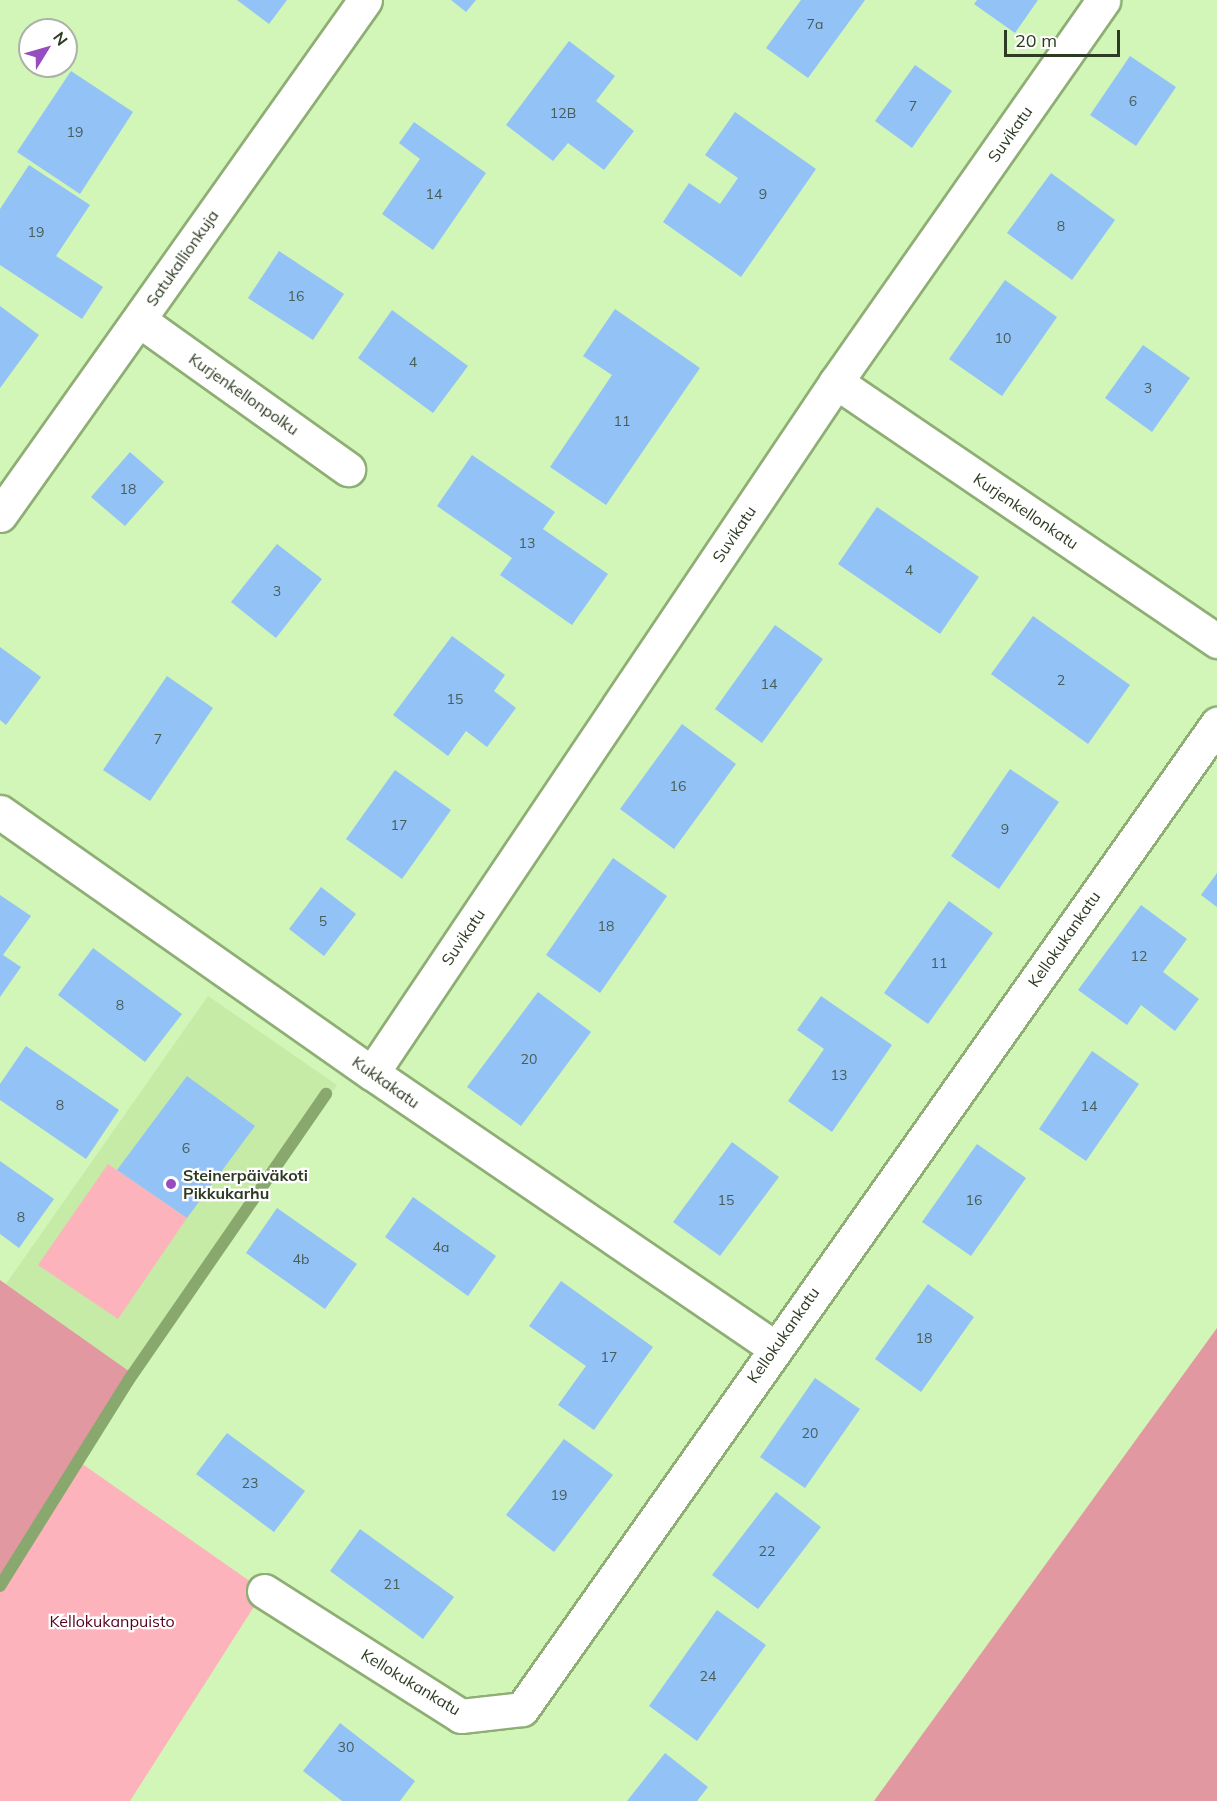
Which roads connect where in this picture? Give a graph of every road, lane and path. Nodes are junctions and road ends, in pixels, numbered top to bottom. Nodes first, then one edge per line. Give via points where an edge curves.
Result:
1 (365, 0) edge
2 (1103, 0) edge
3 (139, 320) junction
4 (836, 381) junction
5 (348, 469) dead end
6 (0, 515) edge
7 (1217, 641) edge
8 (1217, 724) edge
9 (0, 812) edge
10 (372, 1073) junction
11 (774, 1347) junction
12 (264, 1591) dead end

1 - 3 street, Satukallionkuja
2 - 4 street, Suvikatu
3 - 5 street, Kurjenkellonpolku
3 - 6 street, Satukallionkuja
4 - 7 street, Kurjenkellonkatu
4 - 10 street, Suvikatu
8 - 11 street, Kellokukankatu
9 - 10 street, Kukkakatu
10 - 11 street, Kukkakatu
11 - 12 street, Kellokukankatu via 522,1709 461,1716

